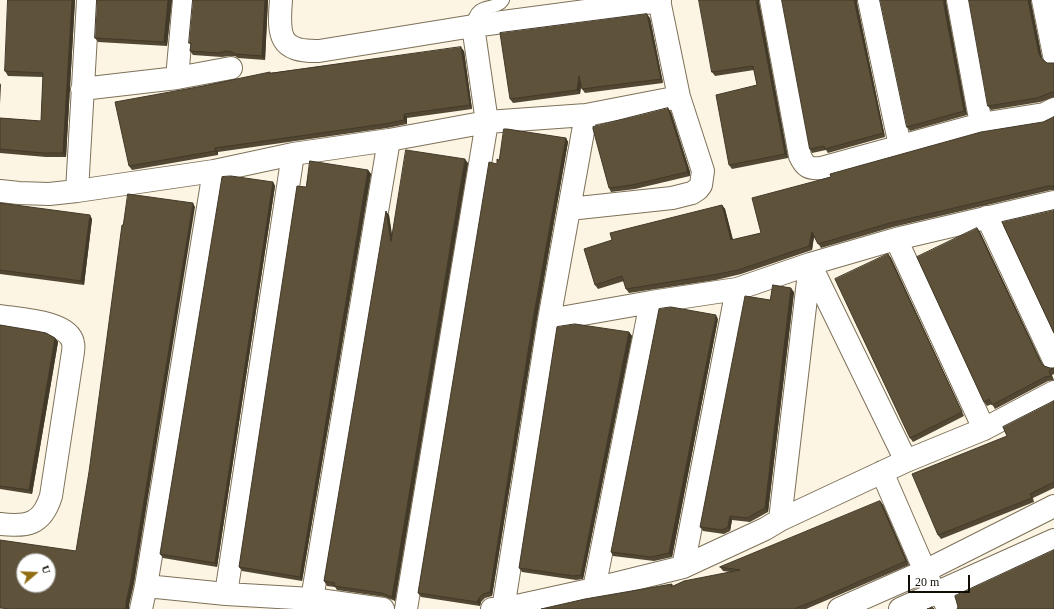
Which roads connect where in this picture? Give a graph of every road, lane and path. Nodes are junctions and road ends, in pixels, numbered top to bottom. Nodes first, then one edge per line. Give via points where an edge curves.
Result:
1 (88, 0) edge
2 (184, 0) edge
3 (281, 0) edge
4 (502, 0) edge
5 (771, 0) edge
6 (869, 0) edge
7 (958, 0) edge
8 (1043, 0) edge
9 (660, 1) edge
10 (472, 26) junction
11 (1054, 55) edge
12 (232, 68) dead end
13 (177, 78) junction
14 (82, 89) junction
15 (679, 97) junction
16 (1054, 109) edge
17 (586, 115) junction
18 (487, 122) junction
19 (981, 124) junction
20 (389, 140) junction
21 (900, 146) junction
22 (294, 154) junction
23 (214, 171) junction
24 (0, 191) edge
25 (77, 191) junction
26 (1054, 202) edge
27 (569, 209) junction
28 (987, 218) junction
29 (896, 239) junction
30 (810, 264) junction
31 (737, 289) junction
32 (651, 302) junction
33 (0, 316) edge
34 (549, 320) junction
35 (1054, 360) edge
36 (1054, 392) edge
37 (984, 428) junction
38 (906, 461) junction
39 (882, 472) junction
40 (1054, 506) edge
41 (780, 520) junction
42 (0, 524) edge
43 (1054, 540) edge
44 (683, 567) junction
45 (925, 571) junction
46 (146, 586) junction
47 (594, 589) junction
48 (226, 594) junction
49 (941, 598) edge
50 (312, 599) junction
51 (141, 609) edge
52 (383, 609) edge
53 (406, 609) edge
54 (492, 609) edge
55 (503, 609) edge
56 (839, 609) edge
57 (900, 609) edge

1 - 14 street
2 - 13 street
3 - 10 street via 280,22 283,39 297,50 320,51
4 - 10 lane via 498,5 481,8 473,19
5 - 21 street via 799,150 806,167 821,168
6 - 21 street
7 - 19 street
8 - 11 street
9 - 10 street
9 - 15 street
10 - 18 street
12 - 13 street
13 - 14 street
14 - 25 street
15 - 17 street
15 - 27 street via 703,171 698,189 672,198
16 - 19 street via 1044,114
17 - 18 street
17 - 27 street
18 - 20 street
18 - 53 street
19 - 21 street
20 - 22 street
20 - 50 street
22 - 23 street
22 - 48 street
23 - 25 street
23 - 46 street
24 - 25 street via 49,194
26 - 28 street
27 - 34 street
28 - 29 street
28 - 35 street
29 - 30 street
29 - 37 street
30 - 31 street
30 - 38 street
30 - 41 street
31 - 32 street
31 - 44 street
32 - 34 street
32 - 47 street
33 - 42 street via 55,326 70,337 73,352 48,506 43,514 31,522 18,526
34 - 55 street
36 - 37 street
37 - 38 street
38 - 39 street
39 - 41 street
39 - 45 street
40 - 45 street
41 - 44 street
43 - 49 street
44 - 47 street
45 - 49 street
45 - 56 street
46 - 48 street
46 - 51 street
47 - 55 street
48 - 50 street
49 - 57 street
50 - 52 street
54 - 55 street

